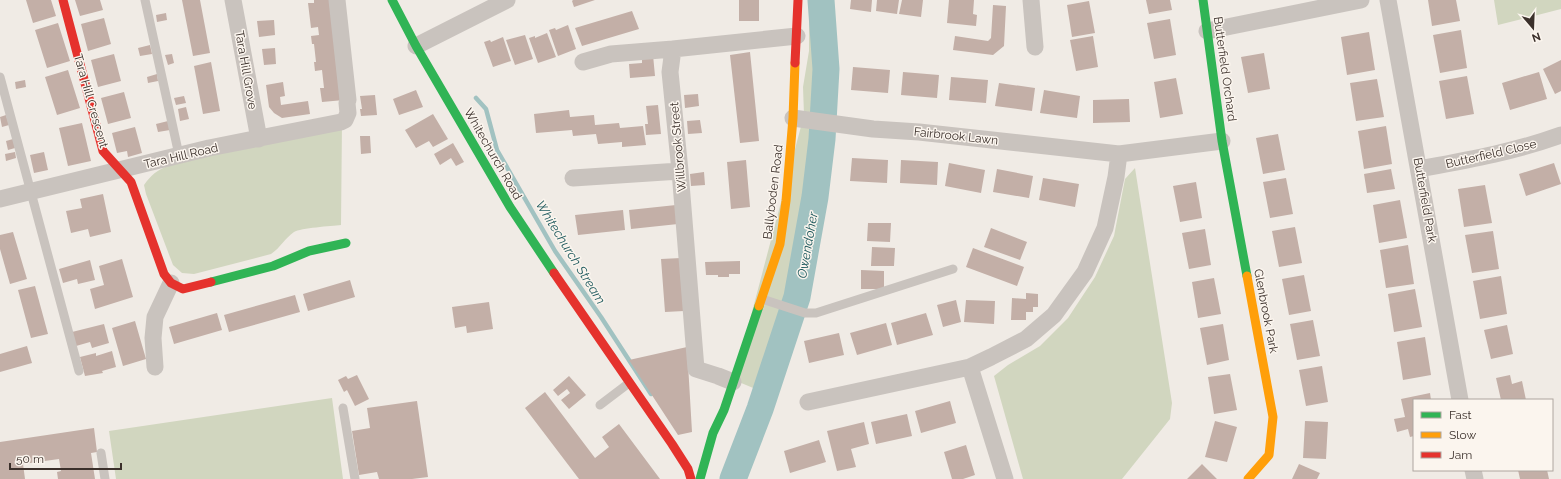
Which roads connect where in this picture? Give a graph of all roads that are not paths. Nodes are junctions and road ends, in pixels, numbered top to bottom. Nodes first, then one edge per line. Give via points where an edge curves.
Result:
1 (63, 0) edge
2 (145, 0) edge
3 (233, 0) edge
4 (337, 0) edge
5 (392, 0) edge
6 (508, 0) edge
7 (798, 0) edge
8 (1031, 0) edge
9 (1203, 0) edge
10 (1361, 0) edge
11 (1388, 0) edge
12 (1208, 31) junction
13 (797, 36) junction
14 (416, 46) junction
15 (1035, 47) dead end
16 (673, 49) junction
17 (583, 62) dead end
18 (0, 77) edge
19 (793, 118) junction
20 (1561, 135) edge
21 (259, 139) junction
22 (1222, 141) junction
23 (1119, 154) junction
24 (179, 156) junction
25 (1419, 169) junction
26 (120, 170) junction
27 (680, 171) junction
28 (573, 178) dead end
29 (31, 191) junction
30 (0, 199) edge
31 (346, 243) dead end
32 (953, 269) dead end
33 (171, 283) junction
34 (762, 299) junction
35 (155, 367) dead end
36 (970, 367) junction
37 (78, 371) dead end
38 (733, 382) junction
39 (629, 383) junction
40 (1460, 399) edge
41 (808, 402) dead end
42 (600, 405) dead end
43 (343, 408) dead end
44 (672, 444) junction
45 (685, 449) dead end
46 (101, 453) dead end
47 (701, 475) edge
48 (105, 479) edge
49 (355, 479) edge
50 (691, 479) edge
51 (1005, 479) edge
52 (1248, 479) edge

1 - 26 street, Tara Hill Crescent via 103,151
2 - 24 lane
3 - 21 street, Tara Hill Grove
4 - 21 street, Tara Hill Road via 348,102 345,120
5 - 14 street, Whitechurch Road
6 - 14 street
7 - 13 street, Ballyboden Road
8 - 15 street
9 - 12 street, Butterfield Orchard
10 - 12 street
11 - 25 street, Butterfield Park
12 - 22 street, Butterfield Orchard
13 - 16 street
13 - 19 street, Ballyboden Road
14 - 39 street, Whitechurch Road via 510,207
16 - 17 street via 610,54
16 - 27 street, Willbrook Street via 670,72
18 - 29 lane
19 - 23 street, Fairbrook Lawn via 873,129
19 - 34 street, Ballyboden Road via 780,244
20 - 25 street, Butterfield Close via 1484,158
21 - 24 street, Tara Hill Road
22 - 23 street, Fairbrook Lawn
22 - 52 street, Glenbrook Park via 1274,416 1269,455
23 - 36 street via 1105,228 1085,272 1054,315 1026,339
24 - 26 street, Tara Hill Road
25 - 40 street, Butterfield Park
26 - 29 street, Tara Hill Road
26 - 33 street, Tara Hill Crescent via 130,182 164,274
27 - 28 street
27 - 38 street, Willbrook Street via 696,376 718,376
29 - 30 street, Tara Hill Road
29 - 37 lane
31 - 33 street via 309,251 273,266 183,289
32 - 34 lane via 816,313
33 - 35 street via 155,317
34 - 38 street, Ballyboden Road
36 - 41 street
36 - 51 street
38 - 47 street, Ballyboden Road via 702,457
39 - 42 lane
39 - 44 street, Whitechurch Road
43 - 49 lane
44 - 45 street
44 - 50 street, Whitechurch Road via 688,469
46 - 48 lane

